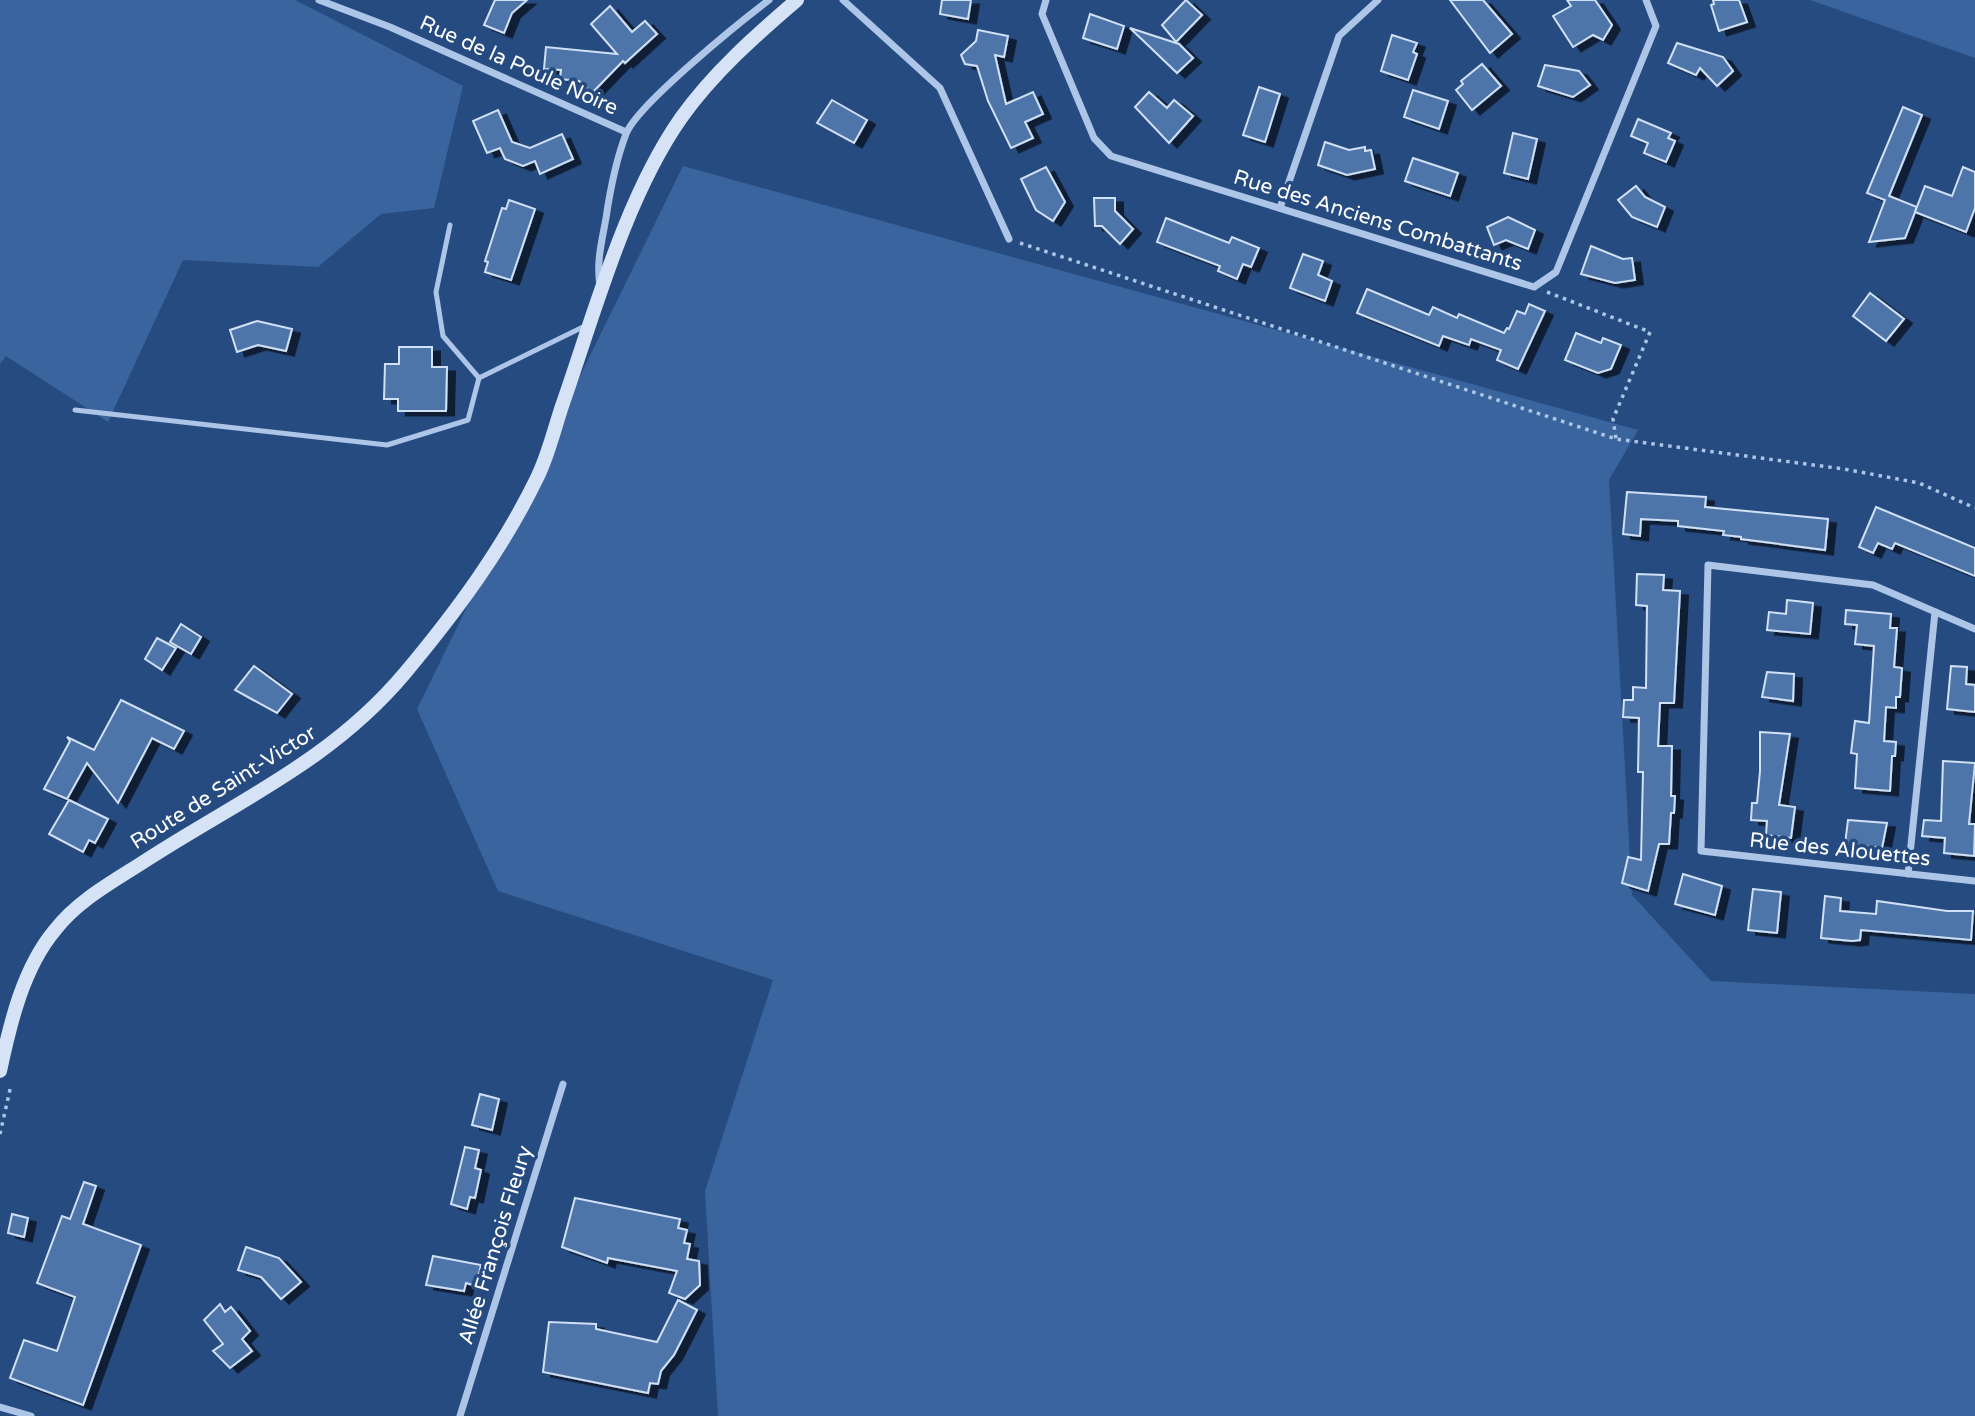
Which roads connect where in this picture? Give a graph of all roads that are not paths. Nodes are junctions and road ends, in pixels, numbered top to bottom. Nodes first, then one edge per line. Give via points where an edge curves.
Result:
1 (319, 0) edge
2 (769, 0) edge
3 (797, 0) edge
4 (843, 0) edge
5 (1046, 0) edge
6 (1378, 0) edge
7 (1646, 0) edge
8 (626, 132) junction
9 (1280, 208) junction
10 (450, 225) dead end
11 (1009, 239) road end
12 (601, 293) junction
13 (591, 324) junction
14 (478, 378) junction
15 (75, 410) dead end
16 (1936, 612) junction
17 (1975, 629) edge
18 (1908, 874) junction
19 (1975, 881) edge
20 (0, 1071) edge
21 (563, 1084) dead end
22 (0, 1407) edge
23 (31, 1416) edge
24 (460, 1416) edge

1 - 8 street, Rue de la Poule Noire
2 - 8 street via 696,61
3 - 12 main road, Route de Saint-Victor via 734,55 681,118 645,184
4 - 11 street via 940,88
5 - 9 street, Rue des Anciens Combattants via 1042,14 1094,138 1111,156
6 - 9 street via 1339,36
7 - 9 street, Rue des Anciens Combattants via 1656,26 1556,272 1534,287
8 - 12 street via 597,268
10 - 14 lane via 436,292 443,336
12 - 13 main road, Route de Saint-Victor
13 - 14 lane
13 - 20 main road, Route de Saint-Victor via 538,476 488,567 452,615 399,680 307,764 86,899 54,931 27,980 8,1030
14 - 15 lane via 468,420 387,445
16 - 17 street
16 - 18 street
16 - 18 street, Rue des Alouettes via 1873,585 1708,565 1701,851
18 - 19 street, Rue des Alouettes
21 - 24 street, Allée François Fleury
22 - 23 street

